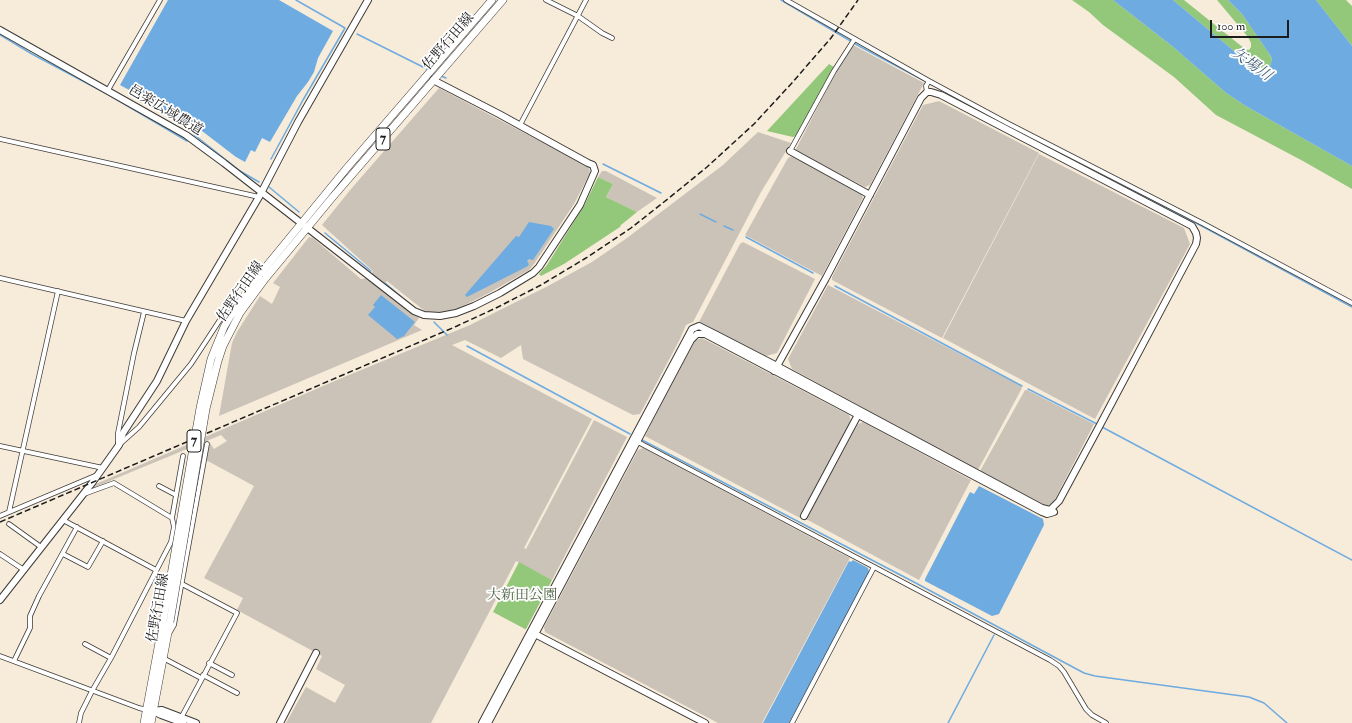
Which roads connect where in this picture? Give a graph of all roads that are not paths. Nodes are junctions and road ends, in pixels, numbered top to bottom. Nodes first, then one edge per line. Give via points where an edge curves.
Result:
1 (160, 0) edge
2 (368, 0) edge
3 (492, 0) edge
4 (503, 0) edge
5 (546, 0) edge
6 (586, 0) edge
7 (788, 0) edge
8 (578, 16) junction
9 (0, 30) edge
10 (612, 38) dead end
11 (854, 40) junction
12 (433, 80) junction
13 (929, 81) junction
14 (108, 90) junction
15 (927, 92) junction
16 (520, 125) junction
17 (0, 139) edge
18 (790, 151) joint
19 (260, 194) junction
20 (870, 194) junction
21 (305, 225) junction
22 (0, 278) edge
23 (58, 291) junction
24 (236, 297) dead end
25 (1352, 304) edge
26 (144, 312) junction
27 (186, 321) junction
28 (776, 369) junction
29 (859, 413) junction
30 (635, 440) junction
31 (207, 444) dead end
32 (118, 445) junction
33 (0, 446) edge
34 (23, 452) junction
35 (183, 456) dead end
36 (101, 471) junction
37 (158, 486) dead end
38 (83, 495) junction
39 (176, 495) junction
40 (9, 512) junction
41 (0, 516) edge
42 (804, 516) dead end
43 (172, 518) junction
44 (63, 520) junction
45 (9, 524) dead end
46 (77, 527) junction
47 (103, 540) junction
48 (42, 547) junction
49 (0, 554) edge
50 (63, 554) junction
51 (874, 567) junction
52 (24, 570) junction
53 (156, 570) junction
54 (182, 584) junction
55 (0, 600) edge
56 (166, 621) junction
57 (533, 633) junction
58 (167, 637) junction
59 (85, 644) dead end
60 (316, 653) dead end
61 (0, 656) edge
62 (111, 658) junction
63 (163, 658) junction
64 (14, 661) junction
65 (209, 663) junction
66 (232, 675) dead end
67 (202, 676) junction
68 (92, 691) junction
69 (237, 693) dead end
70 (150, 711) junction
71 (181, 721) edge
72 (79, 723) edge
73 (144, 723) edge
74 (151, 723) edge
75 (196, 723) edge
76 (280, 723) edge
77 (482, 723) edge
78 (488, 723) edge
79 (705, 723) edge
80 (792, 723) edge
81 (1106, 723) edge

1 - 14 street
2 - 19 street
3 - 21 main road, 佐野行田線 / 7 via 351,163
4 - 12 main road, 佐野行田線 / 7
5 - 8 street
6 - 8 street
7 - 11 street
8 - 10 street
8 - 16 street
9 - 14 street, 邑楽広域農道
11 - 13 street
11 - 18 street
12 - 16 street, 邑楽広域農道
12 - 21 main road, 佐野行田線 / 7
13 - 15 street via 926,86
13 - 25 street
14 - 19 street, 邑楽広域農道 via 186,135
15 - 20 street via 921,98
15 - 29 street via 936,93 954,102 1192,226 1196,233 1196,244 1059,501 1052,509 1045,510
16 - 21 street, 邑楽広域農道 via 593,165 595,174 580,205 537,270 474,306 448,316 414,311
17 - 19 street
18 - 20 street
19 - 21 street, 邑楽広域農道
19 - 27 street
20 - 28 street
21 - 56 main road, 佐野行田線 / 7, bridge via 234,310 211,359 200,408
22 - 23 street
23 - 26 street
23 - 34 street
24 - 32 street via 191,364 139,427
26 - 27 street
26 - 32 street via 118,433
27 - 32 street via 157,381
28 - 29 street
28 - 30 street via 702,328 692,329
29 - 42 street
30 - 51 street
30 - 57 street
31 - 54 street
32 - 36 street
33 - 34 street
34 - 36 street
34 - 40 street
35 - 39 street
36 - 38 street
36 - 40 street
37 - 39 street
38 - 43 street via 114,484
38 - 44 street
39 - 43 street
40 - 41 street
43 - 53 street via 174,527 171,542
44 - 46 street
44 - 48 street
45 - 48 street
46 - 47 street
46 - 50 street
47 - 50 street via 88,567
47 - 53 street
48 - 52 street
49 - 52 street
50 - 64 street via 39,596 30,616 30,628
51 - 80 street
51 - 81 street via 1055,663 1064,672 1086,709
52 - 55 street
53 - 62 street
54 - 58 street via 174,625
54 - 65 street via 237,613
56 - 58 main road, 佐野行田線 / 7
56 - 70 main road, 佐野行田線 / 7
57 - 77 street
57 - 78 street
57 - 79 street
58 - 63 main road, 佐野行田線 / 7
59 - 62 street
60 - 76 street
61 - 64 street
62 - 68 street
63 - 67 street
63 - 70 main road, 佐野行田線 / 7
64 - 68 street
65 - 66 street
65 - 67 street
67 - 69 street
67 - 71 street
68 - 70 street
68 - 72 street
70 - 71 street
70 - 73 main road, 佐野行田線 / 7
70 - 74 main road, 佐野行田線 / 7
71 - 75 street

